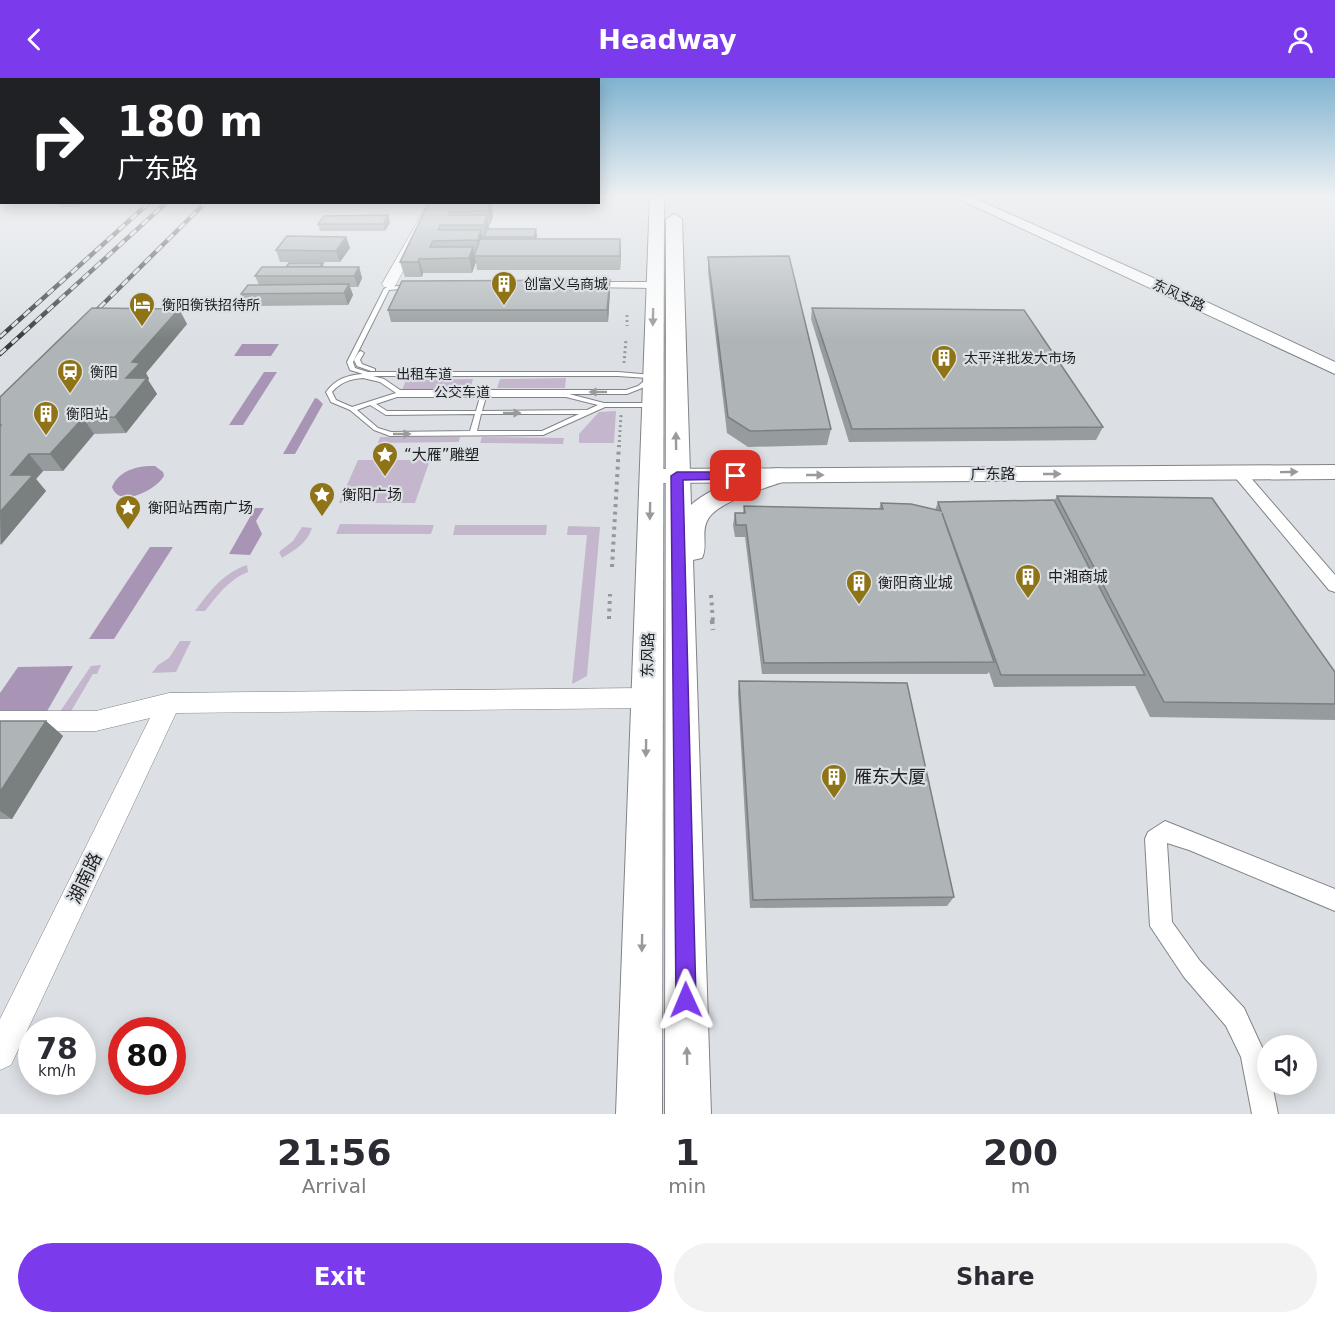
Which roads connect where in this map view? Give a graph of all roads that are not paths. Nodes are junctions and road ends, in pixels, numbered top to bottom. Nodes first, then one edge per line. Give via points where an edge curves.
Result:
1 (413, 243) edge
2 (655, 243) edge
3 (672, 243) edge
4 (1061, 243) edge
5 (1072, 243) edge
6 (421, 285) edge
7 (572, 285) edge
8 (654, 285) junction
9 (391, 286) junction
10 (1335, 364) edge
11 (1335, 369) edge
12 (637, 390) junction
13 (483, 393) junction
14 (372, 404) junction
15 (604, 405) junction
16 (352, 409) junction
17 (588, 412) junction
18 (479, 413) junction
19 (473, 434) junction
20 (1335, 472) edge
21 (1239, 473) junction
22 (776, 475) junction
23 (664, 476) junction
24 (1335, 586) edge
25 (647, 698) junction
26 (170, 703) junction
27 (681, 703) junction
28 (0, 721) edge
29 (1335, 900) edge
30 (0, 1054) edge
31 (639, 1114) edge
32 (688, 1114) edge
33 (1265, 1114) edge

1 - 9 street
2 - 8 highway, 东风路
23 -> 3 highway, 东风路
4 - 11 main road, 东风支路
5 - 10 main road, 东风支路
6 - 9 street
7 - 8 street
8 -> 12 highway, 东风路
9 - 12 lane, 出租车道 via 350,362 358,372 586,374
12 -> 13 lane, 公交车道 via 640,387 627,392
12 - 15 lane
12 - 23 highway, 东风路
13 - 14 lane via 397,395
13 - 15 lane via 566,395
13 - 16 lane, 公交车道 via 398,393 383,380 353,377 339,382 328,395
13 - 18 lane
14 - 16 lane
14 - 18 lane via 386,413
15 - 17 lane
16 -> 19 lane via 376,429 390,434
18 -> 17 lane
17 - 19 lane via 543,433
18 - 19 lane
21 -> 20 main road, 广东路
22 -> 21 main road, 广东路
21 - 24 street
22 - 23 main road, 广东路
22 - 27 highway via 733,491 699,510 693,522 692,600
23 -> 25 highway, 东风路
23 - 27 highway, 东风路
25 - 26 street
25 -> 31 highway, 东风路
26 - 28 street via 96,721
26 - 30 street, 湖南路
32 -> 27 highway, 东风路
29 - 33 street via 1191,840 1164,831 1156,839 1161,926 1192,969 1235,1017 1253,1056

